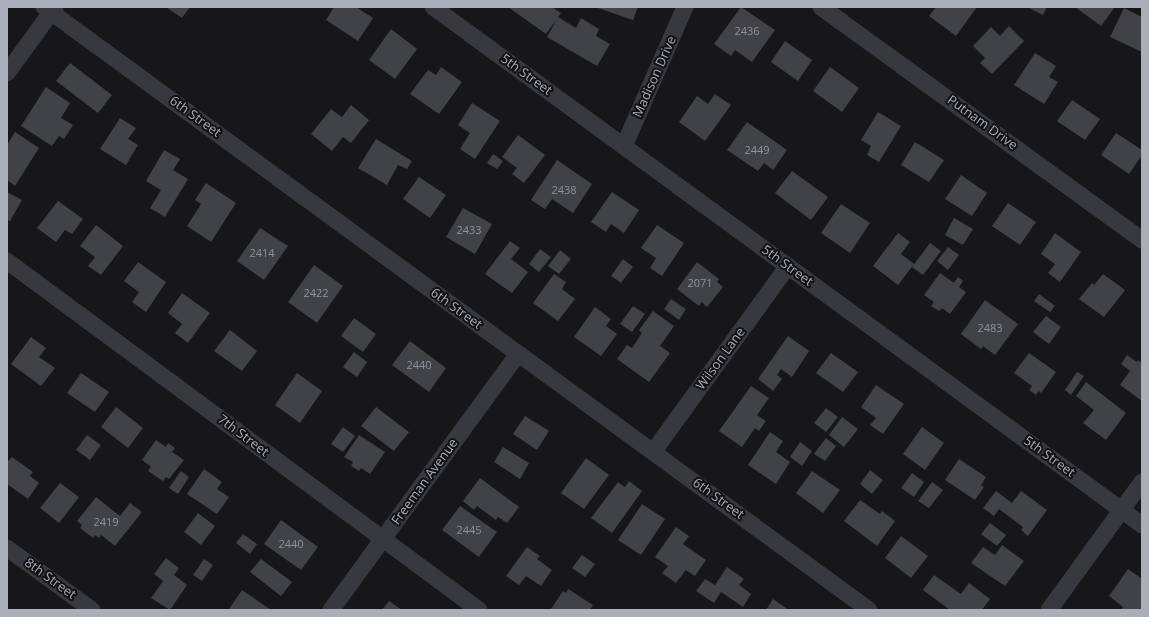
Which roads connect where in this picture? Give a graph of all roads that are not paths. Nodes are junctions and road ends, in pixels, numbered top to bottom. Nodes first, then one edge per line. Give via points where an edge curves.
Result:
1 (433, 7) edge
2 (685, 7) edge
3 (822, 7) edge
4 (50, 9) edge
5 (7, 73) edge
6 (624, 146) junction
7 (1142, 240) edge
8 (7, 261) edge
9 (788, 266) junction
10 (518, 354) junction
11 (653, 452) junction
12 (1142, 482) edge
13 (1122, 510) junction
14 (1142, 525) edge
15 (382, 540) junction
16 (7, 548) edge
17 (92, 610) edge
18 (332, 610) edge
19 (479, 610) edge
20 (869, 610) edge
21 (1049, 610) edge

1 - 6 street, 5th Street
2 - 6 street, Madison Drive
3 - 7 street, Putnam Drive
4 - 5 street
4 - 10 street, 6th Street
6 - 9 street, 5th Street
8 - 15 street, 7th Street
9 - 11 street, Wilson Lane
9 - 13 street, 5th Street
10 - 11 street, 6th Street
10 - 15 street, Freeman Avenue
11 - 20 street, 6th Street
12 - 13 street
13 - 14 street, 5th Street
13 - 21 street
15 - 18 street, Freeman Avenue
15 - 19 street, 7th Street
16 - 17 street, 8th Street

